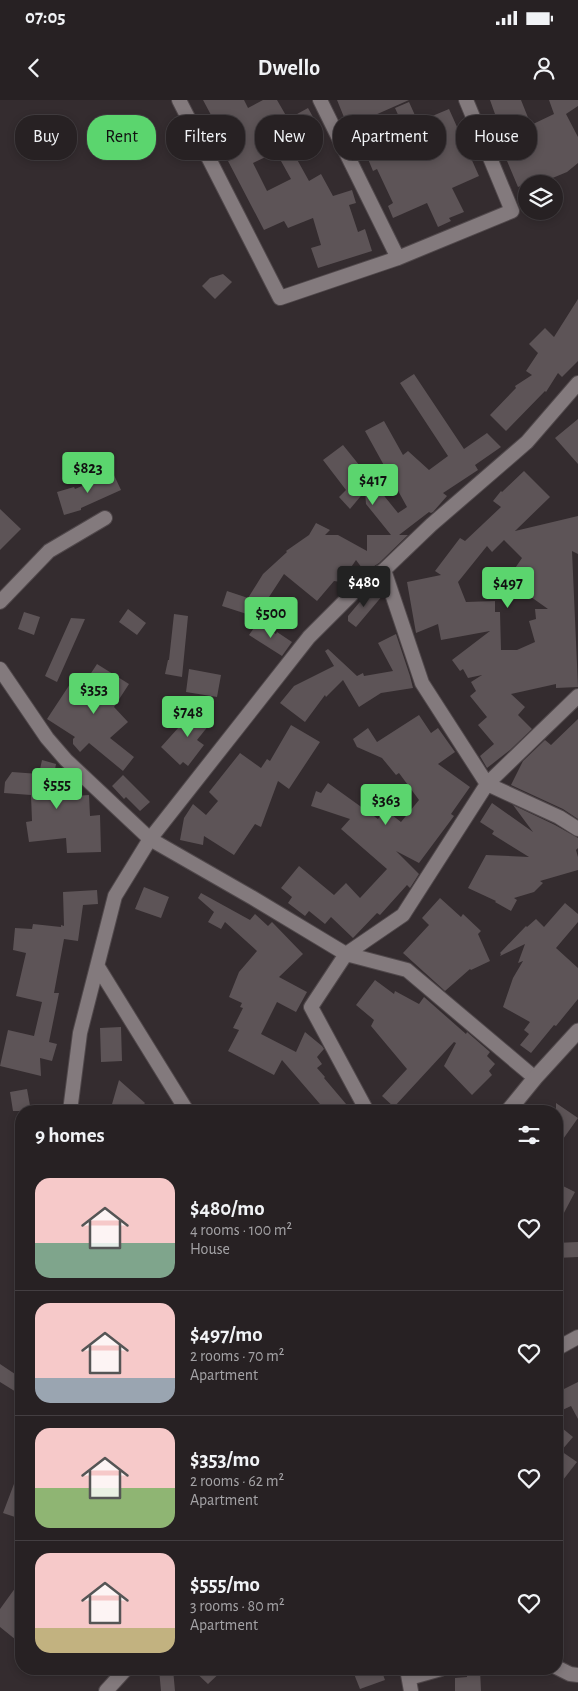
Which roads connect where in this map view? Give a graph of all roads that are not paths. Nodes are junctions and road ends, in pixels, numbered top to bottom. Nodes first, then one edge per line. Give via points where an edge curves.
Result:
1 (179, 100) edge
2 (320, 100) edge
3 (466, 100) edge
4 (398, 258) junction
5 (578, 383) edge
6 (105, 518) dead end
7 (384, 570) junction
8 (0, 602) edge
9 (0, 669) edge
10 (578, 696) edge
11 (487, 784) junction
12 (578, 829) edge
13 (150, 839) junction
14 (346, 954) junction
15 (98, 967) junction
16 (578, 1031) edge
17 (535, 1078) junction
18 (71, 1105) edge
19 (183, 1105) edge
20 (364, 1105) edge
21 (513, 1105) edge
22 (578, 1337) edge
23 (563, 1345) edge
24 (563, 1670) edge
25 (121, 1675) edge
26 (422, 1675) edge
27 (578, 1675) edge
28 (409, 1679) edge
29 (106, 1691) edge

1 - 4 street via 280,298
2 - 4 street
3 - 4 street via 512,211
5 - 7 street via 527,442
6 - 8 street via 49,551
7 - 11 street via 422,683
7 - 13 street via 361,585 309,637
9 - 13 street via 66,760
10 - 11 street
11 - 12 street
11 - 14 street via 403,915
13 - 14 street
13 - 15 street via 116,896
14 - 17 street via 407,970
14 - 20 street via 311,1007
15 - 18 street via 80,1033
15 - 19 street
16 - 17 street
17 - 21 street
22 - 23 street
24 - 27 street
25 - 29 street
26 - 28 street

